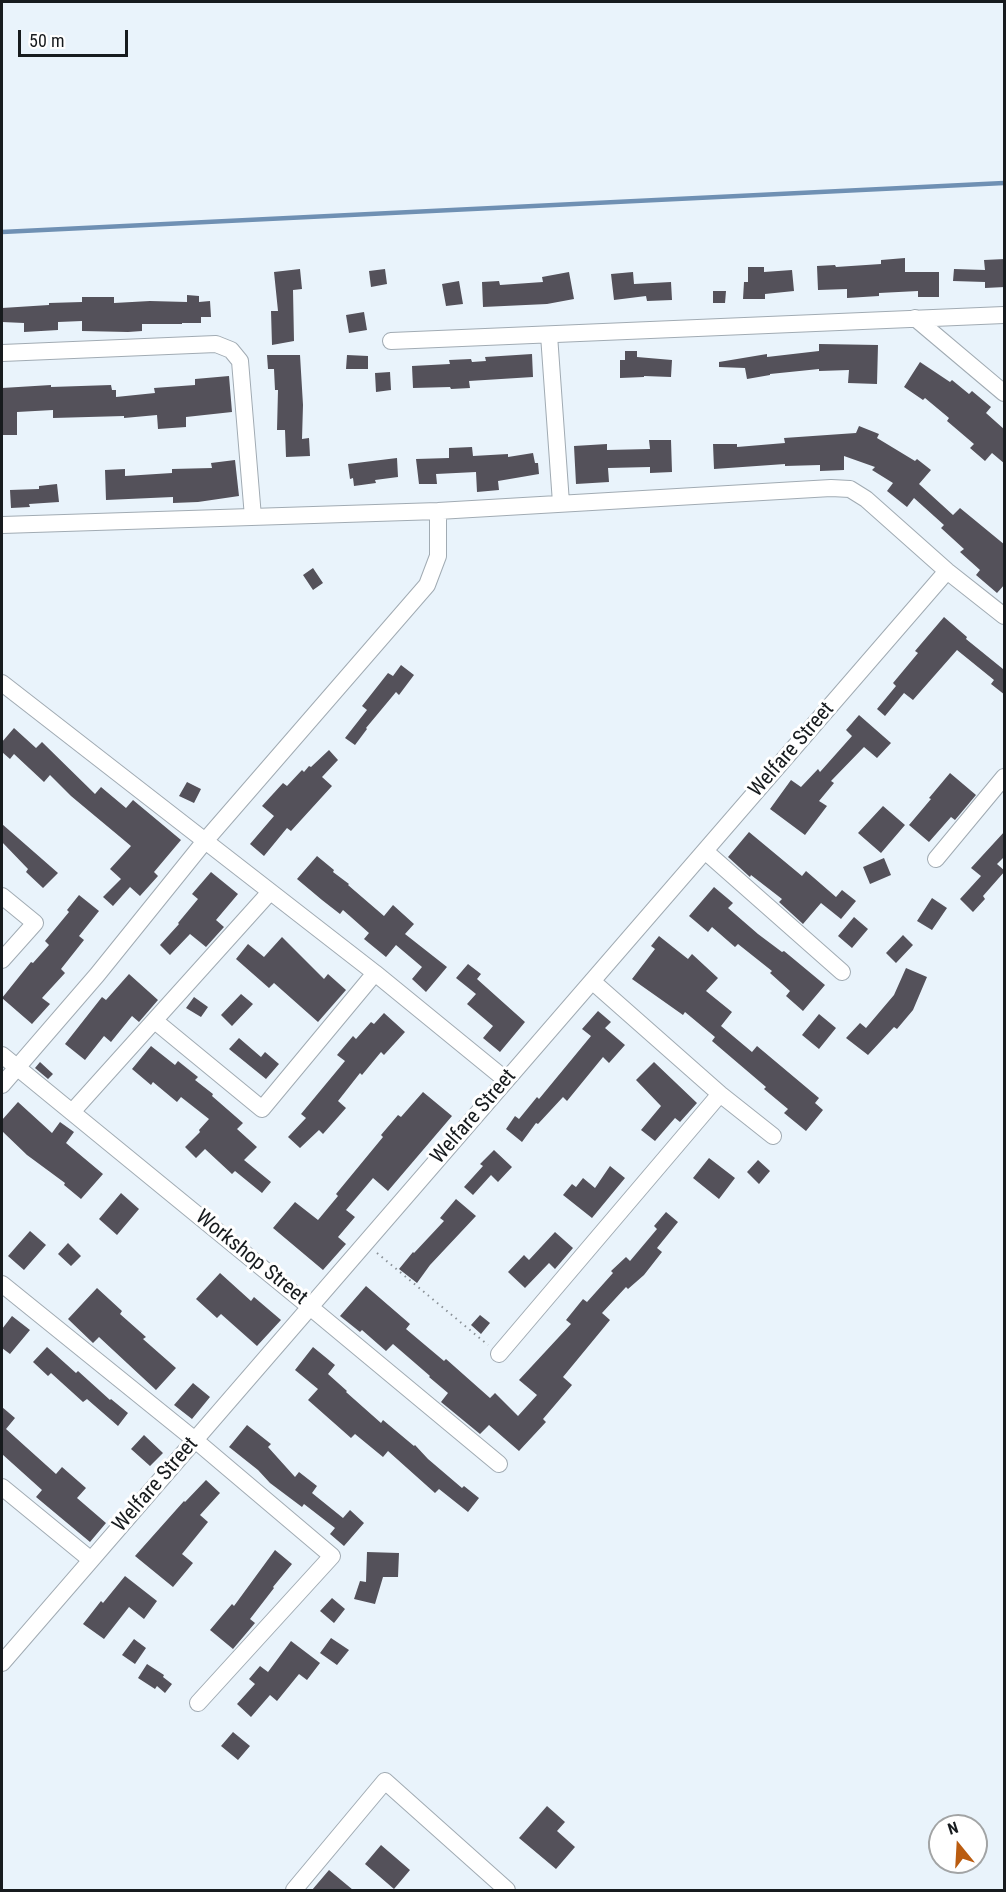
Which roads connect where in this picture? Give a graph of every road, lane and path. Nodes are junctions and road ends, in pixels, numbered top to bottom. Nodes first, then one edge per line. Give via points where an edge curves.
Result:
1 (1005, 315) edge
2 (915, 318) junction
3 (549, 335) junction
4 (391, 341) dead end
5 (2, 353) edge
6 (1005, 393) edge
7 (561, 503) junction
8 (438, 511) junction
9 (253, 518) junction
10 (2, 525) edge
11 (947, 571) junction
12 (1005, 616) edge
13 (2, 686) edge
14 (1005, 777) edge
15 (205, 841) junction
16 (705, 851) junction
17 (936, 859) dead end
18 (270, 892) junction
19 (2, 896) edge
20 (2, 960) edge
21 (842, 972) dead end
22 (375, 973) junction
23 (592, 981) junction
24 (155, 1021) junction
25 (2, 1055) edge
26 (16, 1068) junction
27 (506, 1080) junction
28 (2, 1085) edge
29 (720, 1094) junction
30 (72, 1112) junction
31 (773, 1136) dead end
32 (365, 1243) junction
33 (2, 1284) edge
34 (310, 1307) junction
35 (499, 1354) joint
36 (195, 1440) junction
37 (499, 1464) dead end
38 (2, 1487) edge
39 (91, 1560) junction
40 (2, 1664) edge
41 (198, 1703) dead end
42 (294, 1890) edge
43 (507, 1890) edge

1 - 2 street
2 - 3 street
2 - 6 street
3 - 4 street
3 - 7 street
5 - 9 street via 216,344 231,350 240,361
7 - 8 street
7 - 11 street via 850,489
8 - 9 street
8 - 15 street via 438,556 427,585
9 - 10 street
11 - 12 street
11 - 16 street, Welfare Street
13 - 15 street
14 - 17 street
15 - 18 street
15 - 26 street
16 - 21 street
16 - 23 street, Welfare Street
18 - 22 street
18 - 24 street
19 - 20 street via 35,923
22 - 24 street via 262,1109
22 - 27 street
23 - 27 street, Welfare Street
23 - 29 street
24 - 30 street
25 - 26 street, Workshop Street
26 - 28 street
26 - 30 street, Workshop Street
27 - 32 street, Welfare Street
29 - 31 street
29 - 35 street
30 - 34 street, Workshop Street
32 - 34 street, Welfare Street
32 - 35 path
33 - 36 street
34 - 36 street, Welfare Street
34 - 37 street, Workshop Street
36 - 39 street, Welfare Street
36 - 41 street via 332,1556
38 - 39 street
39 - 40 street, Welfare Street
42 - 43 street via 385,1781

